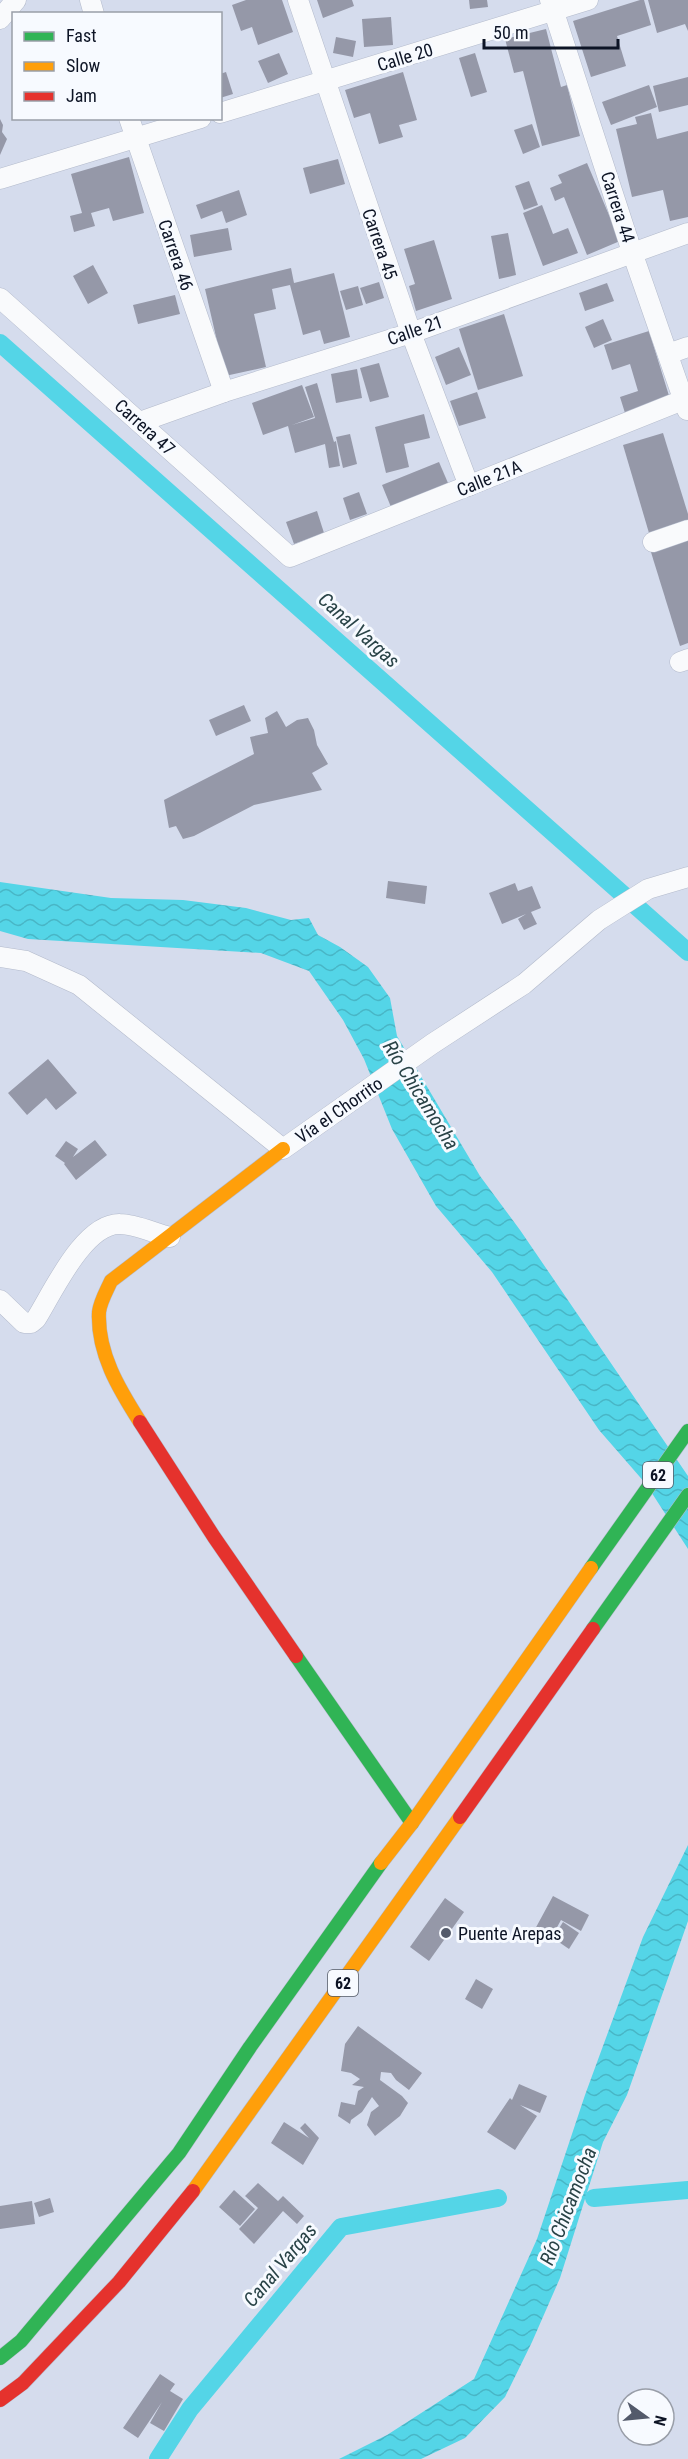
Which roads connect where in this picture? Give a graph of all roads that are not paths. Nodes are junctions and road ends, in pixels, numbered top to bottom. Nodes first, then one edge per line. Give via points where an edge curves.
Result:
1 (16, 0) edge
2 (298, 0) edge
3 (588, 0) edge
4 (552, 5) edge
5 (0, 19) edge
6 (325, 82) junction
7 (222, 112) edge
8 (130, 120) edge
9 (194, 120) edge
10 (135, 138) junction
11 (0, 179) edge
12 (688, 233) edge
13 (632, 252) junction
14 (0, 298) edge
15 (411, 333) junction
16 (688, 348) edge
17 (668, 354) junction
18 (224, 392) junction
19 (687, 403) edge
20 (140, 422) junction
21 (469, 486) junction
22 (688, 530) edge
23 (653, 542) dead end
24 (290, 557) joint
25 (688, 877) edge
26 (0, 957) edge
27 (283, 1149) junction
28 (170, 1237) junction
29 (0, 1300) edge
30 (688, 1431) edge
31 (688, 1495) edge
32 (412, 1823) junction
33 (0, 2358) edge
34 (0, 2400) edge

1 - 5 street
2 - 6 street, Carrera 45
3 - 4 street, Calle 20
4 - 6 street, Calle 20
4 - 13 street, Carrera 44
6 - 7 street, Calle 20
6 - 15 street, Carrera 45
8 - 10 street, Carrera 46
9 - 10 street
10 - 11 street
10 - 18 street, Carrera 46
12 - 13 street, Calle 21
13 - 15 street, Calle 21
13 - 17 street, Carrera 44
14 - 20 street, Carrera 47
15 - 18 street, Calle 21
15 - 21 street, Carrera 45
16 - 17 street
17 - 19 street, Carrera 44
18 - 20 street, Calle 21
19 - 21 street, Calle 21A
20 - 24 street, Carrera 47
21 - 24 street, Calle 21A
22 - 23 street
25 - 27 street, Vía el Chorrito via 648,889 599,920 524,984
26 - 27 street, Vía el Chorrito via 26,961 79,985
27 - 28 main road
28 - 29 street via 119,1224 99,1229 76,1253 31,1323 24,1323
28 - 32 main road via 111,1281 99,1310 103,1351 123,1395 214,1537
30 - 32 main road, 62
31 - 34 main road, 62 via 208,2173 120,2282 23,2383
32 - 33 main road, 62 via 373,1873 179,2153 21,2341

